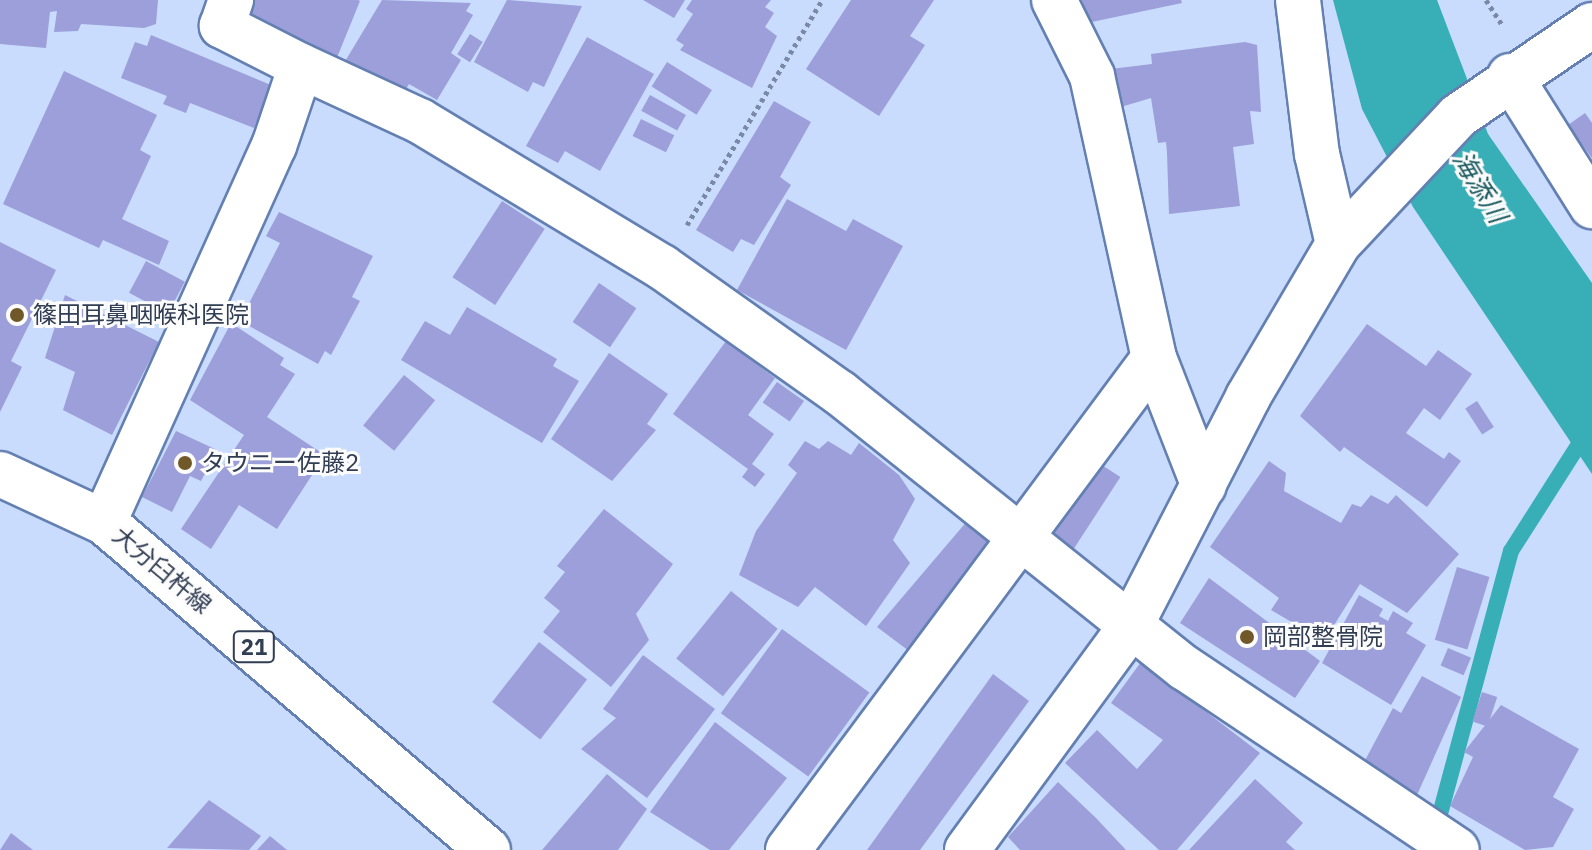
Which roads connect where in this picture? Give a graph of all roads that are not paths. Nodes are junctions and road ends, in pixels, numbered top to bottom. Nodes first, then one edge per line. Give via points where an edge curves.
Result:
1 (231, 0) edge
2 (1054, 0) edge
3 (1298, 0) edge
4 (1592, 25) edge
5 (301, 66) junction
6 (1503, 81) junction
7 (1592, 206) edge
8 (1338, 244) junction
9 (1154, 358) junction
10 (0, 474) edge
11 (1204, 486) junction
12 (104, 522) junction
13 (1020, 538) junction
14 (1130, 627) junction
15 (488, 850) edge
16 (788, 850) edge
17 (967, 850) edge
18 (1457, 850) edge

1 - 5 street via 222,26
2 - 9 street via 1092,76
3 - 8 street via 1317,154
4 - 6 street
5 - 12 street via 274,146
5 - 13 street via 420,121 662,267 840,393
6 - 7 street
6 - 8 street via 1387,186
8 - 11 street
9 - 11 street
9 - 13 street
10 - 12 street, 大分臼杵線 / 21
11 - 14 street
12 - 15 street, 大分臼杵線 / 21
13 - 14 street
13 - 16 street
14 - 17 street
14 - 18 street

